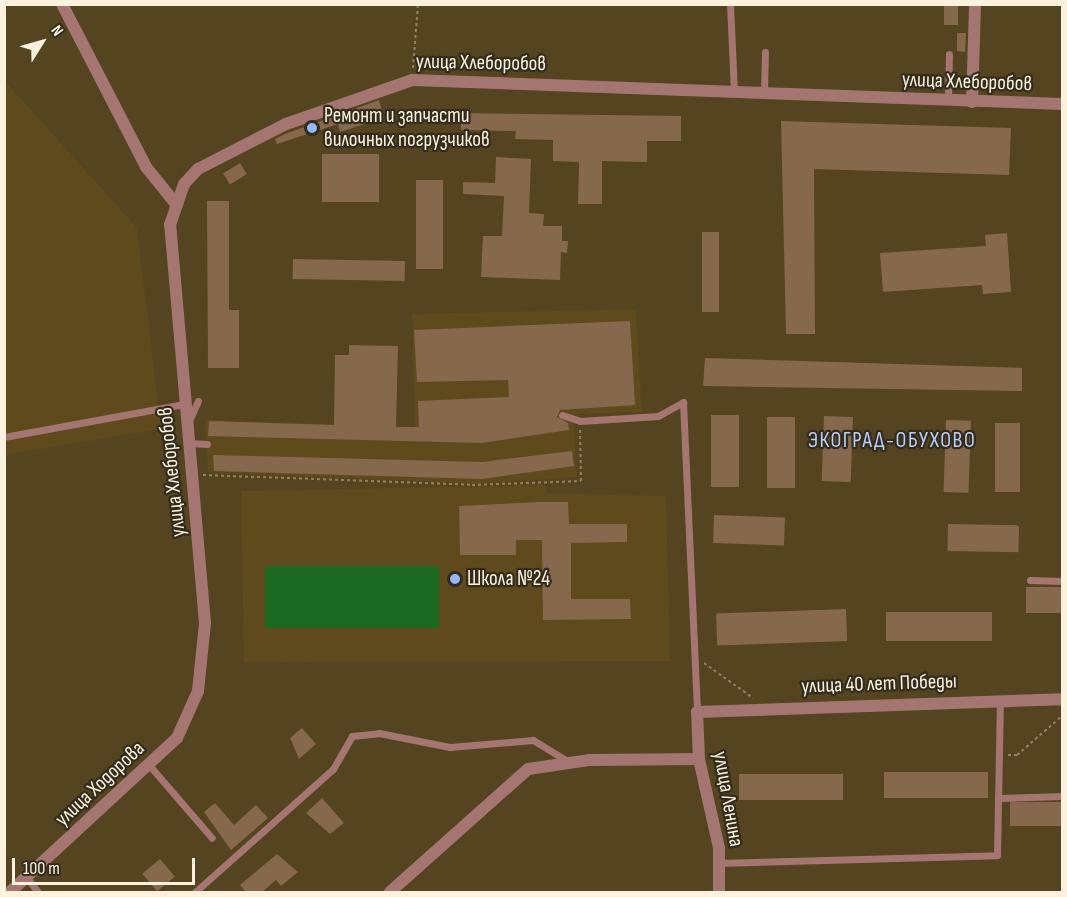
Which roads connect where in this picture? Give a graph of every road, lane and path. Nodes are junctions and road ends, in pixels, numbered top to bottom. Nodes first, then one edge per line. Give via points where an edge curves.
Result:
1 (62, 4) edge
2 (418, 4) edge
3 (730, 4) edge
4 (975, 4) edge
5 (765, 52) dead end
6 (949, 54) dead end
7 (412, 80) junction
8 (734, 91) junction
9 (764, 92) junction
10 (948, 101) junction
11 (972, 102) junction
12 (1062, 104) edge
13 (175, 203) junction
14 (198, 401) dead end
15 (184, 404) junction
16 (561, 415) dead end
17 (580, 422) junction
18 (187, 426) junction
19 (4, 436) edge
20 (189, 443) junction
21 (207, 444) dead end
22 (192, 474) junction
23 (1030, 580) dead end
24 (1062, 581) edge
25 (694, 656) junction
26 (198, 691) joint
27 (1062, 699) edge
28 (1000, 700) junction
29 (768, 708) junction
30 (698, 712) junction
31 (1062, 716) edge
32 (999, 755) junction
33 (699, 759) junction
34 (569, 762) junction
35 (149, 765) junction
36 (1062, 796) edge
37 (998, 798) junction
38 (212, 838) dead end
39 (718, 863) junction
40 (27, 878) junction
41 (10, 892) edge
42 (38, 892) edge
43 (195, 892) edge
44 (390, 892) edge
45 (719, 892) edge

1 - 13 street via 146,167
2 - 7 path
3 - 8 lane
4 - 11 street
5 - 9 lane
6 - 10 lane
7 - 8 street, улица Хлеборобов
7 - 13 street, улица Хлеборобов via 357,95 228,150 198,169
8 - 9 street, улица Хлеборобов
9 - 10 street, улица Хлеборобов
10 - 11 street, улица Хлеборобов
11 - 12 street, улица Хлеборобов
13 - 15 street, улица Хлеборобов via 170,225 173,305
14 - 18 lane
15 - 18 street, улица Хлеборобов
15 - 19 lane
16 - 17 lane
17 - 22 path via 581,481 460,485 246,481
17 - 25 lane via 658,416 683,402
18 - 20 street, улица Хлеборобов
20 - 21 lane
20 - 22 street, улица Хлеборобов
22 - 26 street, улица Хлеборобов via 205,623
23 - 24 lane
25 - 29 path
25 - 30 lane
26 - 35 street, улица Ходорова via 177,738
27 - 28 street, улица 40 лет Победы
28 - 29 street, улица 40 лет Победы
28 - 32 lane
29 - 30 street, улица 40 лет Победы
30 - 33 street, улица Ленина
31 - 32 path via 1017,755
32 - 37 lane
33 - 34 street
33 - 39 street, улица Ленина
34 - 43 lane via 533,740 450,747 379,733 352,736 333,769
34 - 44 street via 528,769
35 - 38 lane
35 - 40 street, улица Ходорова
36 - 37 lane
37 - 39 lane via 997,855
39 - 45 street, улица Ленина
40 - 41 street, улица Ходорова
40 - 42 lane

